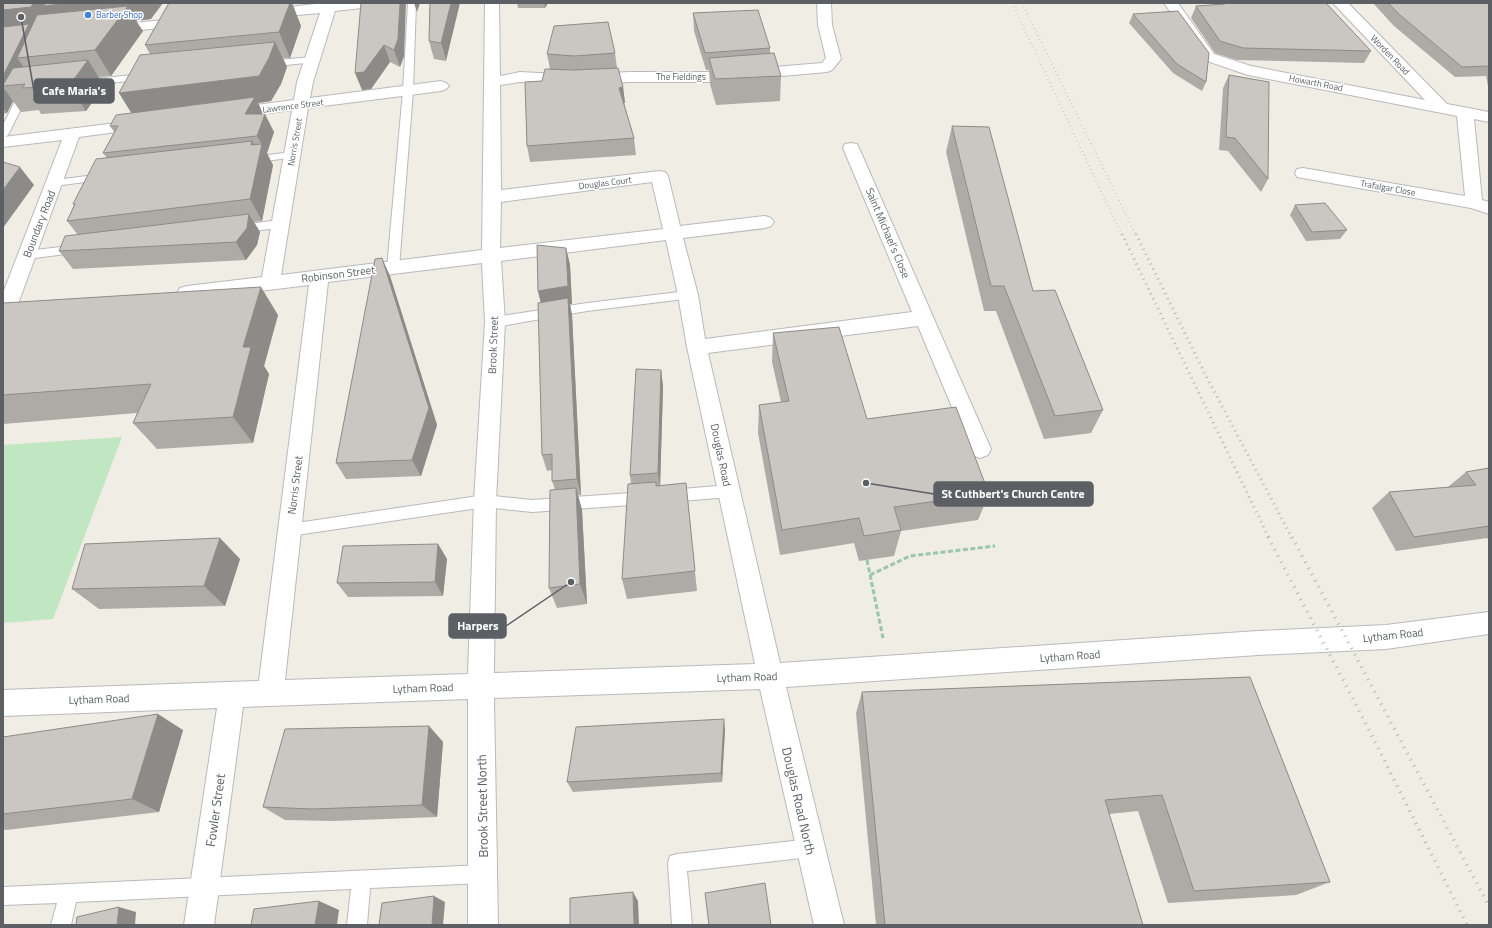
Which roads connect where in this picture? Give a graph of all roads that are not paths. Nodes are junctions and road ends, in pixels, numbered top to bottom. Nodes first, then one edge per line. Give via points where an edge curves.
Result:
1 (371, 3) edge
2 (412, 3) edge
3 (492, 3) edge
4 (824, 3) edge
5 (1171, 3) edge
6 (1340, 3) edge
7 (329, 5) edge
8 (251, 15) edge
9 (204, 20) edge
10 (96, 31) edge
11 (312, 60) junction
12 (256, 65) edge
13 (153, 76) edge
14 (491, 82) junction
15 (74, 84) edge
16 (30, 86) edge
17 (441, 86) dead end
18 (408, 91) junction
19 (301, 105) junction
20 (1441, 106) junction
21 (1465, 112) junction
22 (215, 116) edge
23 (1489, 117) edge
24 (152, 124) edge
25 (74, 133) junction
26 (3, 135) edge
27 (3, 142) edge
28 (851, 148) dead end
29 (292, 155) junction
30 (237, 162) edge
31 (1303, 173) dead end
32 (110, 177) edge
33 (55, 183) junction
34 (492, 197) junction
35 (1482, 205) edge
36 (765, 222) dead end
37 (280, 224) junction
38 (225, 231) edge
39 (672, 234) junction
40 (90, 247) edge
41 (27, 255) junction
42 (490, 256) junction
43 (393, 268) junction
44 (319, 277) junction
45 (270, 283) junction
46 (168, 295) edge
47 (688, 295) junction
48 (9, 315) edge
49 (924, 318) junction
50 (495, 322) junction
51 (697, 348) junction
52 (980, 449) dead end
53 (729, 491) junction
54 (485, 501) junction
55 (290, 530) junction
56 (1489, 623) edge
57 (770, 676) junction
58 (481, 686) junction
59 (271, 694) junction
60 (232, 695) junction
61 (3, 703) edge
62 (810, 848) junction
63 (483, 874) junction
64 (362, 879) junction
65 (204, 886) junction
66 (69, 893) junction
67 (3, 896) edge
68 (61, 925) edge
69 (199, 925) edge
70 (357, 925) edge
71 (483, 925) edge
72 (682, 925) edge
73 (829, 925) edge

1 - 7 street
2 - 18 lane
3 - 14 street, Brook Street
4 - 14 street, The Fieldings via 825,25 834,59 827,67 713,77 577,80 520,77
5 - 20 street, Howarth Road via 1209,57 1248,70
6 - 20 street, Worden Road
7 - 8 street
7 - 11 street, Norris Street
9 - 10 street
11 - 12 lane
11 - 19 street, Norris Street
13 - 15 lane
14 - 34 street, Brook Street
16 - 26 lane
17 - 18 street, Lawrence Street
18 - 19 street, Lawrence Street
18 - 43 lane
19 - 22 street, Lawrence Street
19 - 29 street, Norris Street
20 - 21 street, Howarth Road
21 - 23 street, Howarth Road
21 - 35 street, Trafalgar Close
24 - 25 street
25 - 27 street
25 - 33 street, Boundary Road
28 - 49 street, Saint Michael's Close
29 - 30 lane
29 - 37 street, Norris Street
31 - 35 street, Trafalgar Close
32 - 33 lane
33 - 41 street, Boundary Road
34 - 39 street, Douglas Court via 659,176
34 - 42 street, Brook Street
36 - 39 street, Robinson Street
37 - 38 lane
37 - 45 street, Norris Street
39 - 42 street, Robinson Street
39 - 47 street, Douglas Road
40 - 41 lane
41 - 48 street, Boundary Road
42 - 43 street, Robinson Street
42 - 50 street, Brook Street
43 - 44 street, Robinson Street
44 - 45 street, Robinson Street
44 - 55 street, Norris Street
45 - 46 street, Robinson Street
47 - 50 lane via 587,307
47 - 51 street, Douglas Road
49 - 51 street
49 - 52 street, Saint Michael's Close
50 - 54 street, Brook Street
51 - 53 street, Douglas Road
53 - 54 lane via 532,506
53 - 57 street, Douglas Road
54 - 55 lane
54 - 58 street, Brook Street
55 - 59 street, Norris Street
56 - 57 street, Lytham Road via 1386,637 1258,643
57 - 58 street, Lytham Road
57 - 62 street, Douglas Road North
58 - 59 street, Lytham Road
58 - 63 street, Brook Street North
59 - 60 street, Lytham Road
60 - 61 street, Lytham Road
60 - 65 street, Fowler Street
62 - 72 lane via 677,863
62 - 73 street, Douglas Road North
63 - 64 lane
63 - 71 street, Brook Street North
64 - 65 lane
64 - 70 lane
65 - 66 lane
65 - 69 street, Fowler Street
66 - 67 lane
66 - 68 lane

